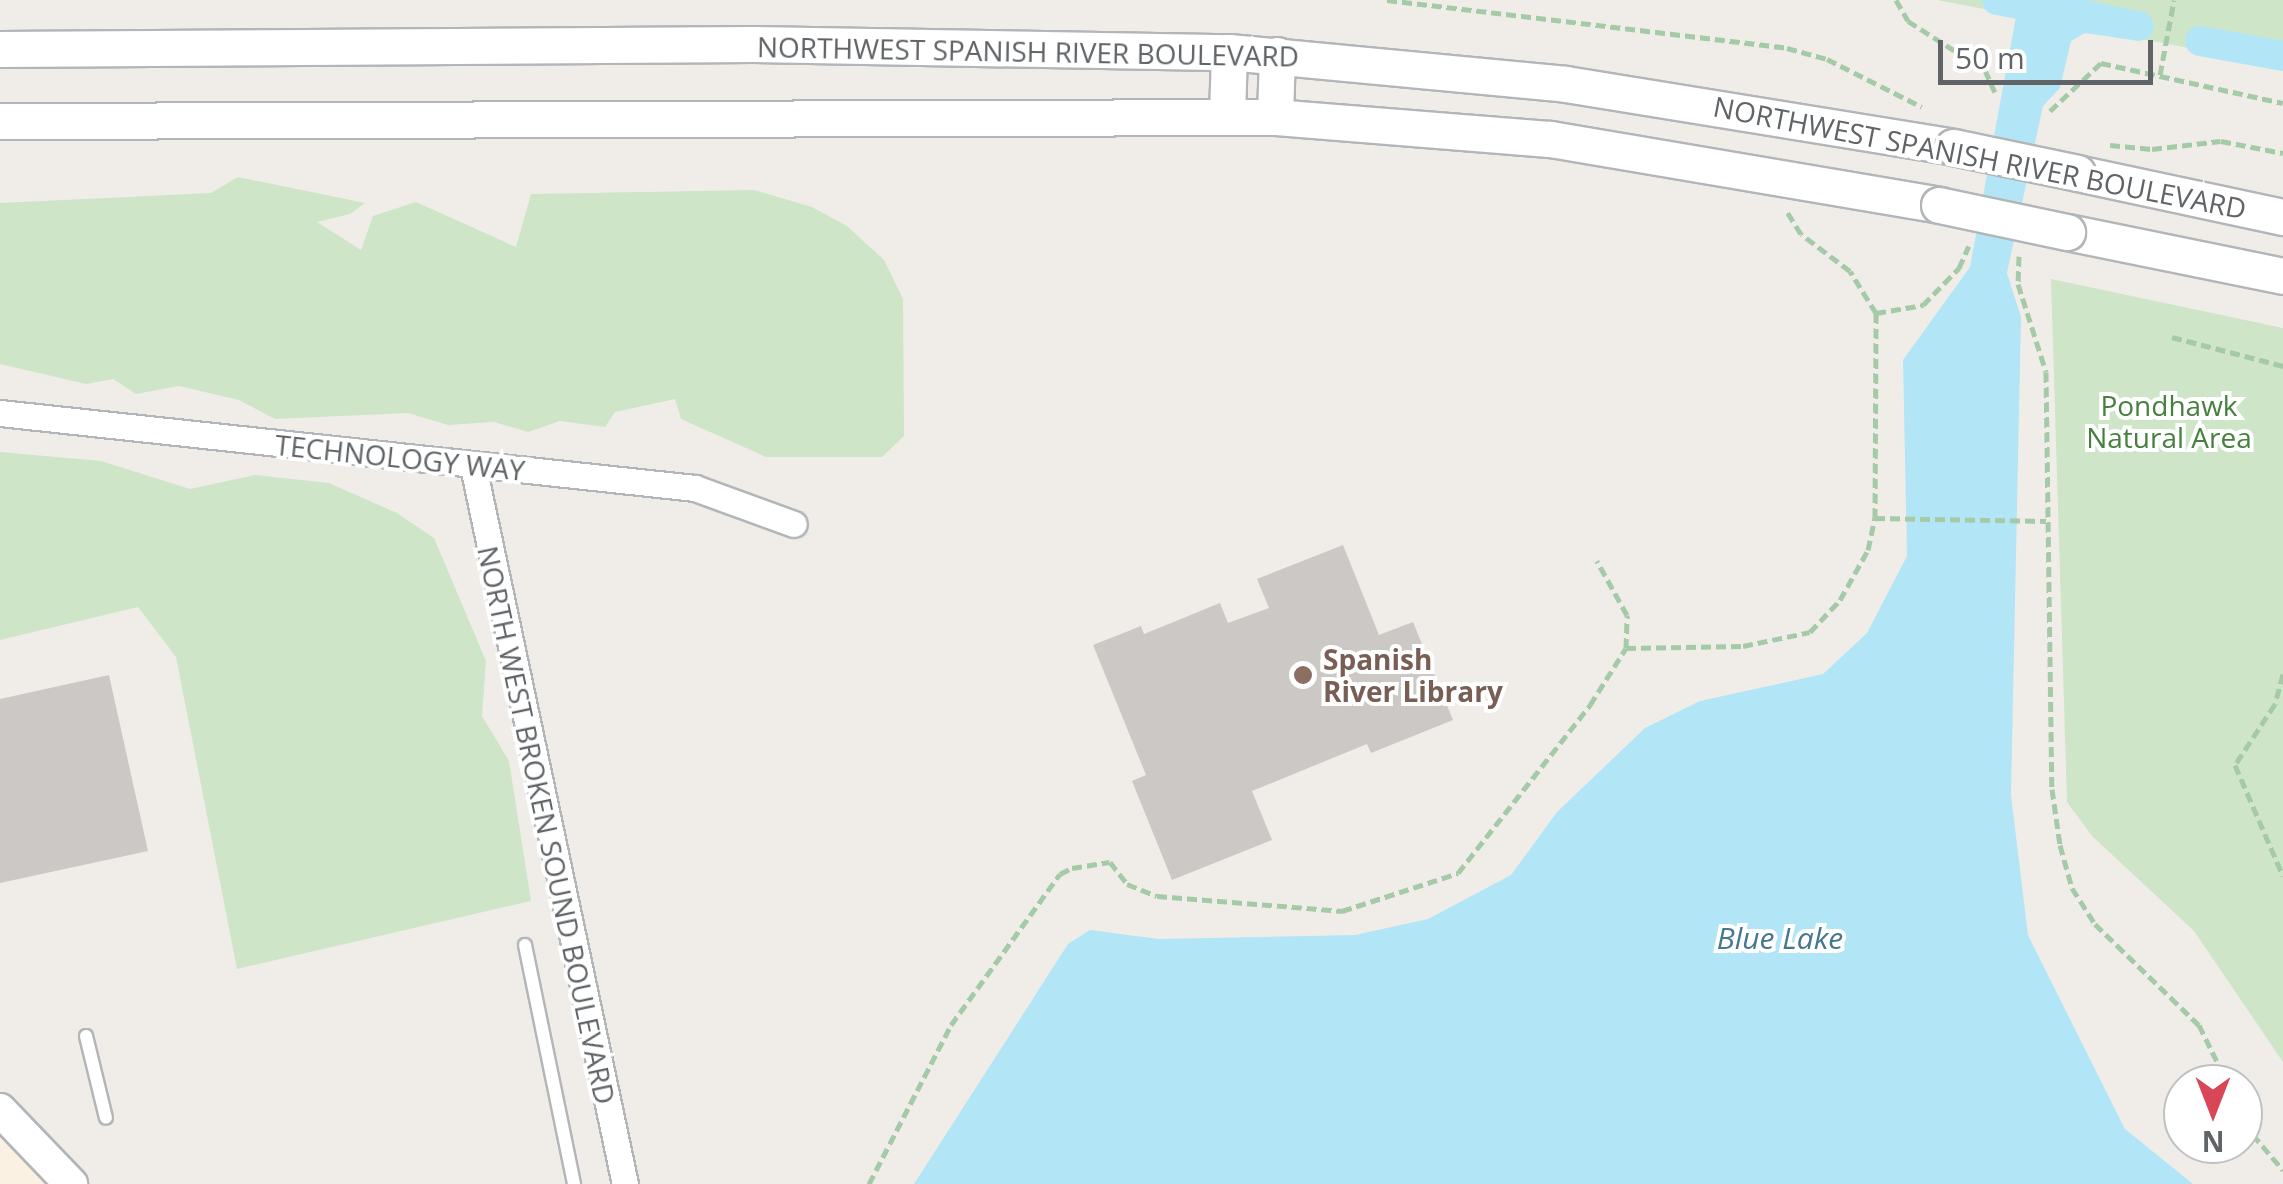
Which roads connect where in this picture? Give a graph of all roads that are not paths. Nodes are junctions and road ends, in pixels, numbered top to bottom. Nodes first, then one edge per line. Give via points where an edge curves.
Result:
1 (0, 48) edge
2 (1229, 52) junction
3 (1277, 55) junction
4 (1227, 116) junction
5 (1275, 117) junction
6 (0, 121) edge
7 (2283, 217) edge
8 (2283, 276) edge
9 (0, 413) edge
10 (474, 466) junction
11 (794, 524) dead end
12 (525, 945) dead end
13 (86, 1036) dead end
14 (0, 1110) edge
15 (106, 1118) dead end
16 (72, 1184) edge
17 (574, 1184) edge
18 (625, 1184) edge

1 - 2 main road, NORTHWEST SPANISH RIVER BOULEVARD via 753,44
2 - 3 main road, NORTHWEST SPANISH RIVER BOULEVARD
2 - 4 main road
3 - 5 main road
3 - 7 main road, NORTHWEST SPANISH RIVER BOULEVARD, bridge via 1676,99 1953,147
4 - 5 main road, NORTHWEST SPANISH RIVER BOULEVARD
4 - 6 main road, NORTHWEST SPANISH RIVER BOULEVARD
5 - 8 main road, NORTHWEST SPANISH RIVER BOULEVARD, bridge via 1568,141 1939,205
9 - 10 street, TECHNOLOGY WAY
10 - 11 street, TECHNOLOGY WAY via 696,488
10 - 18 street, NORTH WEST BROKEN SOUND BOULEVARD
12 - 17 lane
13 - 15 lane
14 - 16 street

